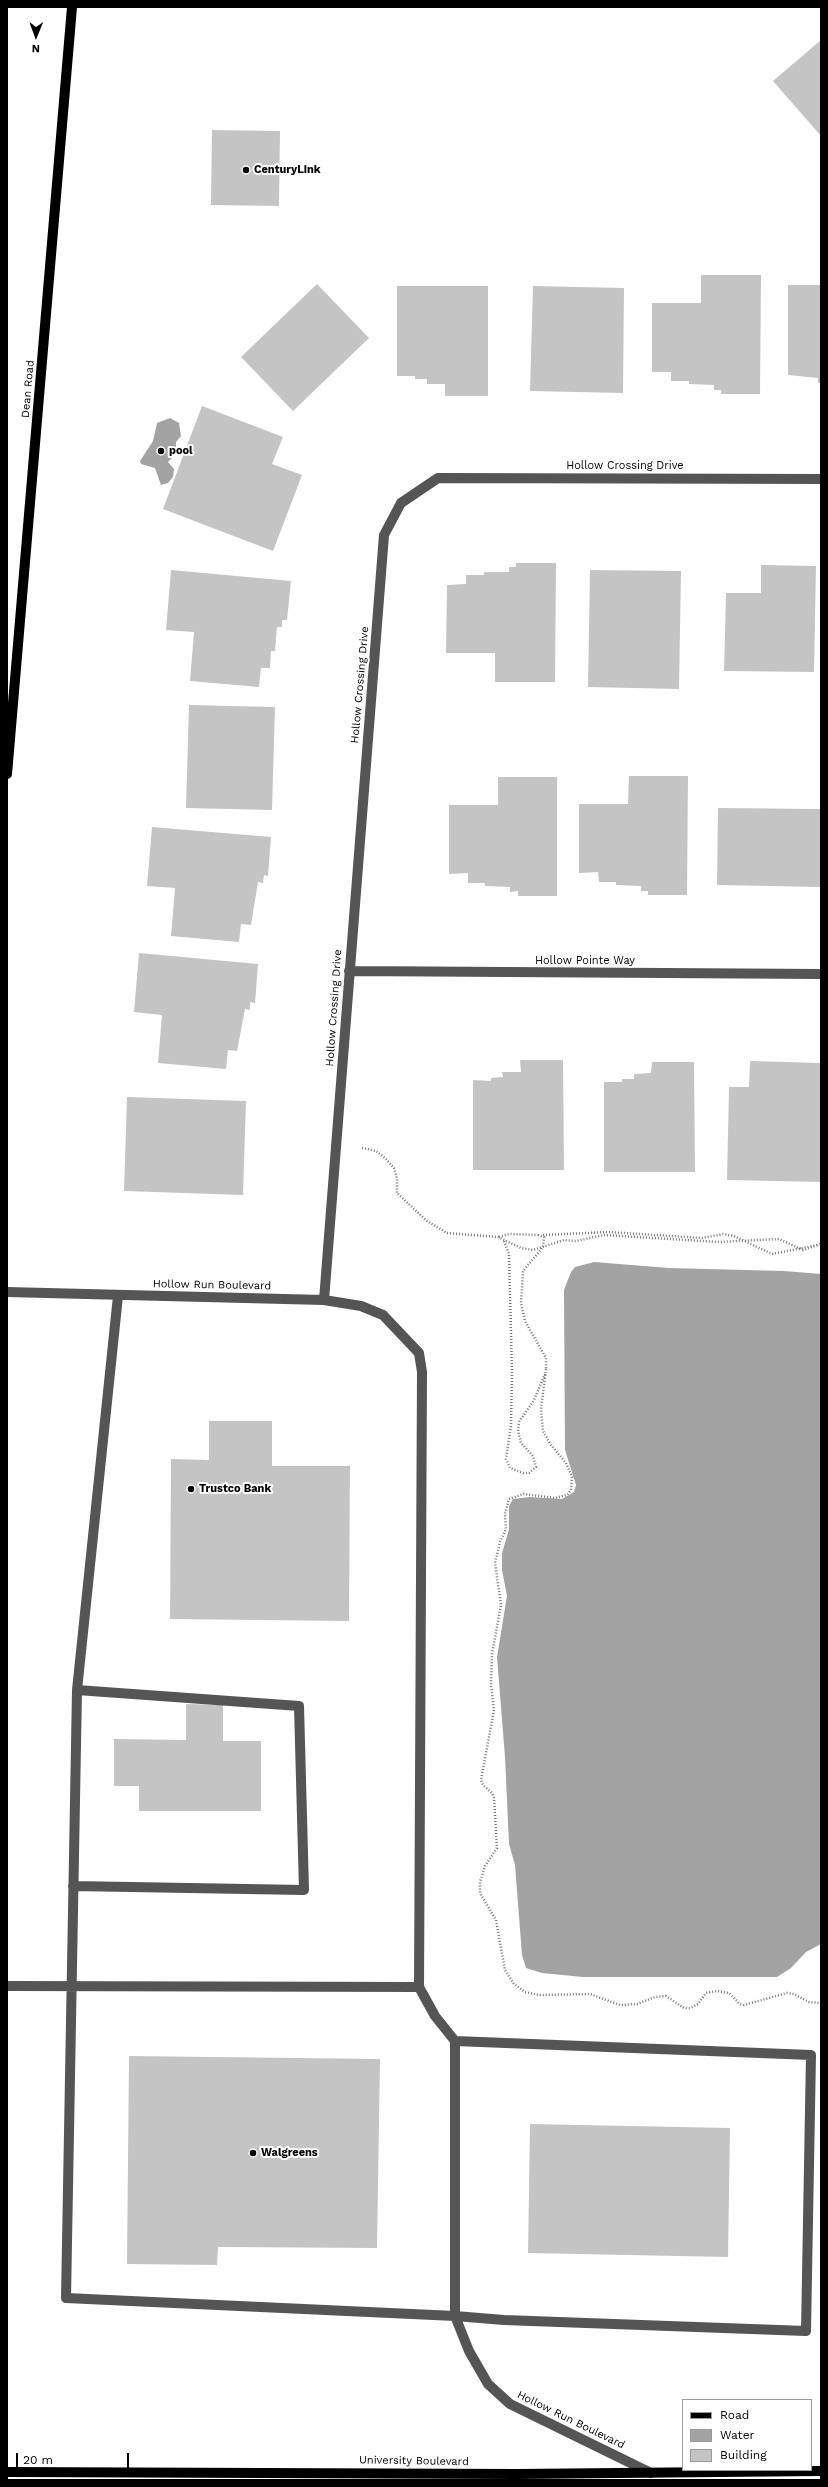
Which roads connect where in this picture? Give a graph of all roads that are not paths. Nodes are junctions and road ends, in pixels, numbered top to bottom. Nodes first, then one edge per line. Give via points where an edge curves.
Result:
1 (72, 7) edge
2 (821, 479) edge
3 (7, 774) edge
4 (349, 971) junction
5 (821, 974) edge
6 (7, 1292) edge
7 (118, 1296) junction
8 (324, 1300) junction
9 (77, 1690) junction
10 (73, 1886) junction
11 (7, 1986) edge
12 (71, 1987) junction
13 (419, 1988) junction
14 (455, 2041) junction
15 (455, 2316) junction
16 (821, 2471) edge
17 (7, 2472) edge
18 (651, 2474) junction

1 - 3 main road, Dean Road
2 - 4 street, Hollow Crossing Drive via 438,478 401,502 384,535
4 - 5 street, Hollow Pointe Way
4 - 8 street, Hollow Crossing Drive
6 - 7 street, Hollow Run Boulevard
7 - 8 street, Hollow Run Boulevard
7 - 9 street
8 - 13 street, Hollow Run Boulevard via 361,1306 383,1315 419,1353 422,1372
9 - 10 street
9 - 10 street via 299,1706 304,1890
10 - 12 street
11 - 12 street
12 - 13 street
12 - 15 street via 66,2298
13 - 14 street via 435,2016
14 - 15 street
14 - 15 street via 811,2055 806,2331
15 - 18 street, Hollow Run Boulevard via 476,2368 488,2384 510,2404
16 - 18 main road, University Boulevard
17 - 18 main road, University Boulevard

